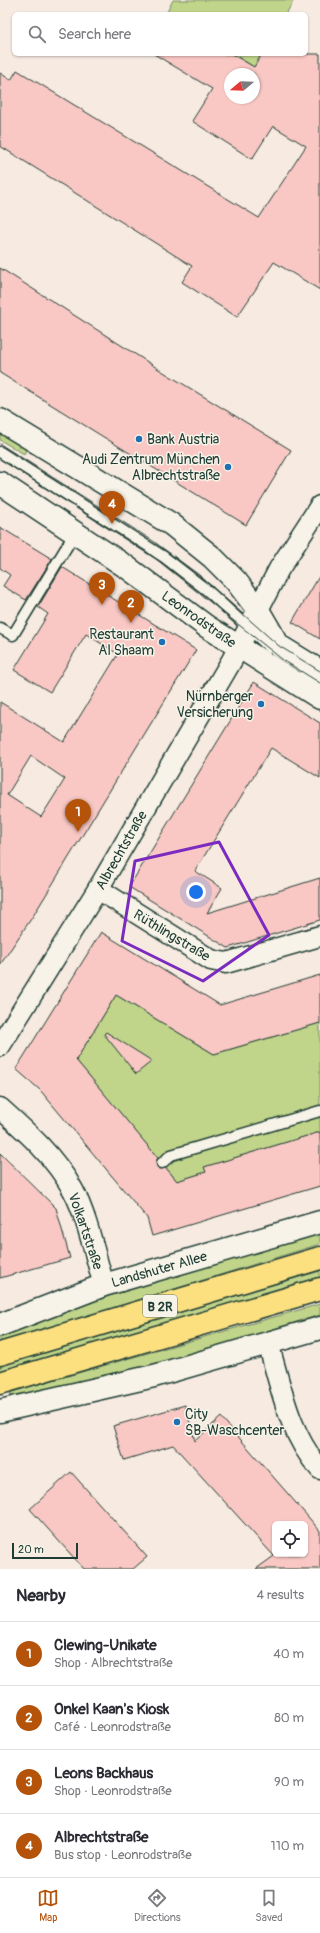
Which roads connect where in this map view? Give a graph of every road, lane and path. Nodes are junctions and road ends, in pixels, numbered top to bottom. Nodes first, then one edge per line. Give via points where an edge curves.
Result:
1 (0, 420) edge
2 (0, 452) edge
3 (0, 483) edge
4 (320, 506) edge
5 (75, 533) junction
6 (253, 618) junction
7 (0, 628) edge
8 (272, 644) junction
9 (239, 647) junction
10 (320, 671) edge
11 (320, 683) edge
12 (320, 698) edge
13 (98, 889) junction
14 (320, 936) edge
15 (0, 1046) edge
16 (0, 1108) edge
17 (320, 1111) edge
18 (162, 1163) dead end
19 (320, 1222) edge
20 (320, 1258) edge
21 (104, 1285) junction
22 (320, 1289) edge
23 (0, 1325) edge
24 (320, 1328) edge
25 (268, 1343) junction
26 (0, 1354) edge
27 (0, 1383) edge
28 (0, 1411) edge
29 (320, 1469) edge

1 - 6 main road via 171,524 212,556 236,581
2 - 6 lane via 164,557
3 - 5 main road, Leonrodstraße
4 - 6 street, Albrechtstraße via 279,570
5 - 7 lane via 13,635
5 - 9 main road, Leonrodstraße
6 - 8 main road
6 - 9 street, Albrechtstraße
8 - 10 main road
8 - 11 lane via 274,653
9 - 12 main road, Leonrodstraße
9 - 13 street, Albrechtstraße
13 - 14 street, Rüthlingstraße via 211,960 226,963
13 - 15 street, Albrechtstraße
16 - 21 street, Volkartstraße via 44,1150 62,1171 74,1191
17 - 18 lane via 171,1154
19 - 21 main road, Landshuter Allee
20 - 26 highway, B 2R
21 - 23 main road, Landshuter Allee
22 - 27 highway, B 2R
24 - 25 main road
25 - 28 main road via 154,1376
25 - 29 street via 293,1427

